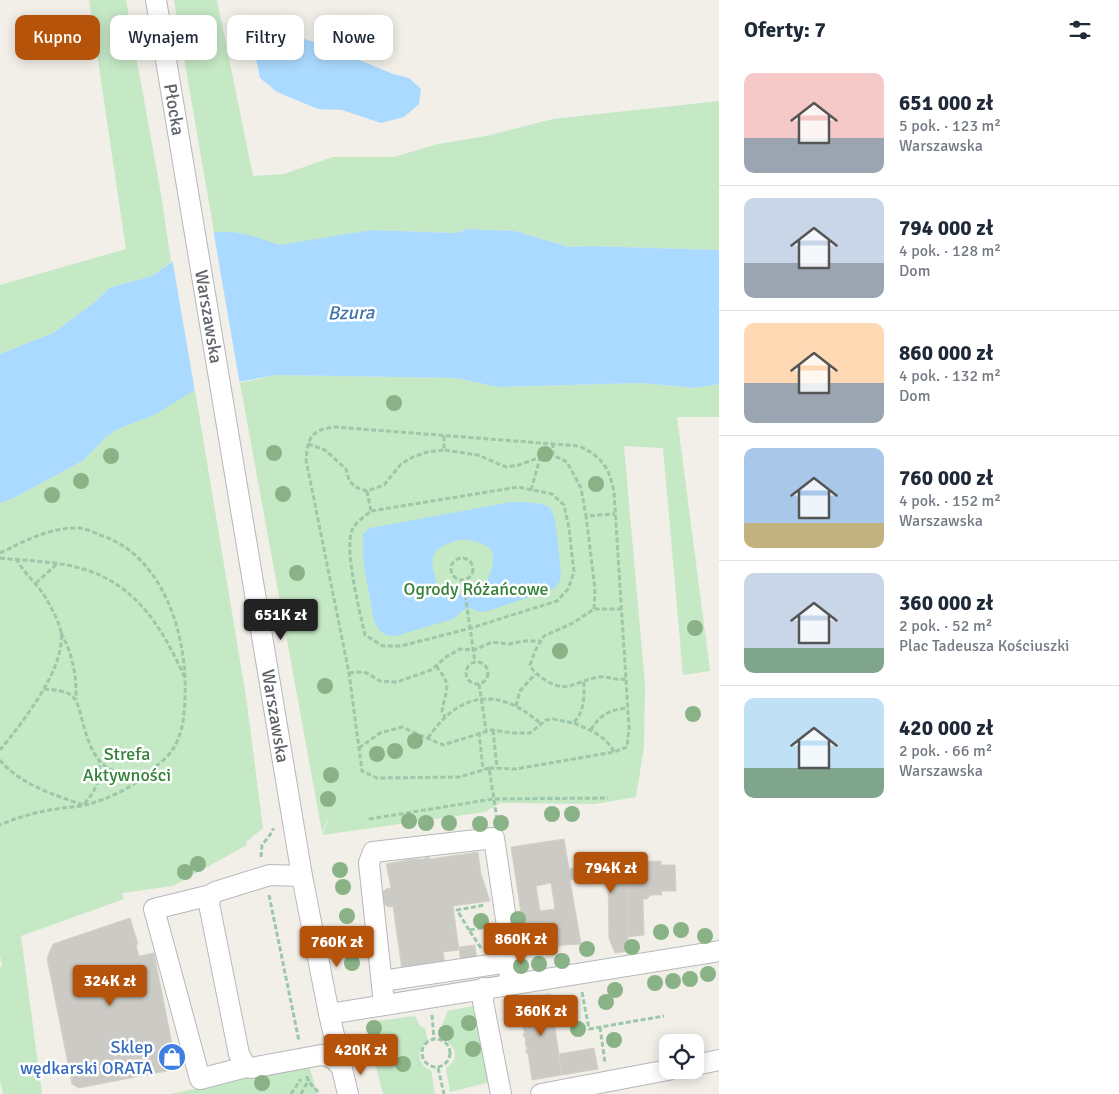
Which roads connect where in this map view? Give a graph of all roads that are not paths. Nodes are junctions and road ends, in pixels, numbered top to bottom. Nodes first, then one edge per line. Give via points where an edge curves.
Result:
1 (156, 0) edge
2 (187, 189) joint
3 (302, 876) junction
4 (211, 895) junction
5 (719, 951) edge
6 (501, 964) junction
7 (382, 981) junction
8 (511, 984) junction
9 (484, 988) junction
10 (384, 1004) junction
11 (329, 1014) junction
12 (719, 1060) edge
13 (704, 1062) edge
14 (246, 1067) junction
15 (341, 1067) junction
16 (659, 1072) edge
17 (606, 1081) edge
18 (348, 1094) edge
19 (501, 1094) edge
20 (542, 1094) edge

1 - 2 street, Płocka
2 - 3 street, Warszawska
3 - 4 street via 270,875
3 - 11 street, Warszawska
4 - 14 street via 210,910 239,1054
4 - 14 street via 154,909 200,1079
5 - 8 street
6 - 7 street
6 - 7 street via 511,953 494,838 373,852 369,863
6 - 8 street
7 - 10 street
8 - 9 street
9 - 10 street
9 - 19 street via 483,1002
10 - 11 street
11 - 15 street, Warszawska
12 - 13 street
14 - 15 street via 321,1055 335,1059
15 - 18 street, Warszawska
16 - 17 street
17 - 20 street

